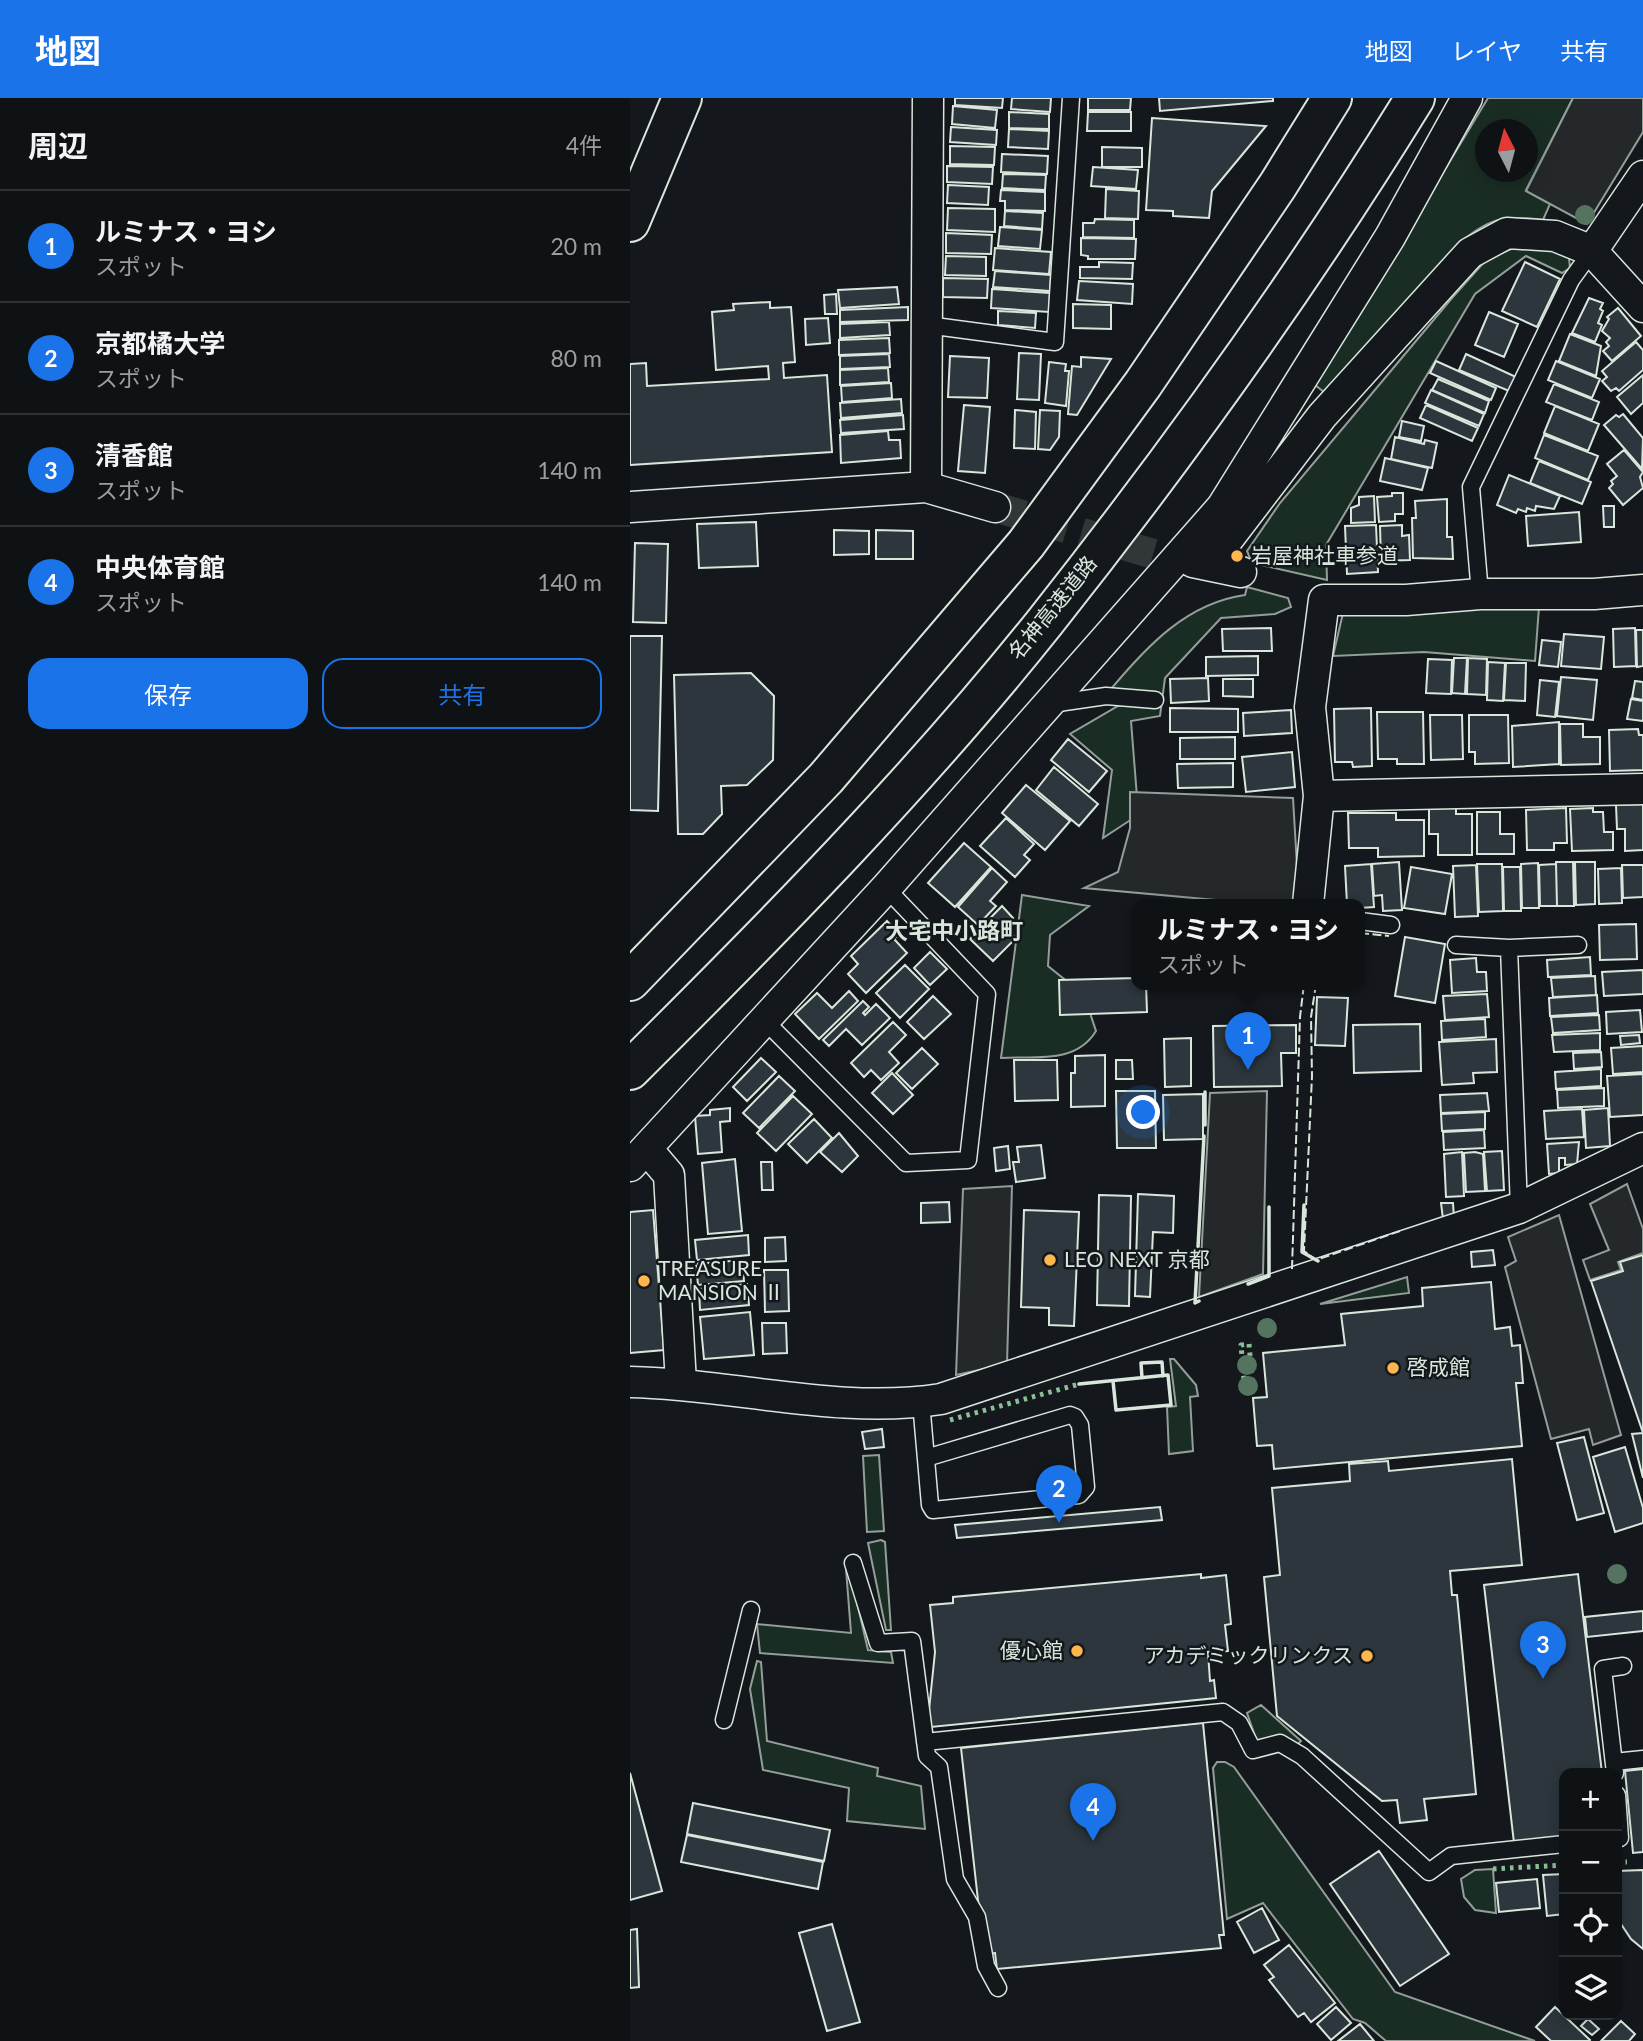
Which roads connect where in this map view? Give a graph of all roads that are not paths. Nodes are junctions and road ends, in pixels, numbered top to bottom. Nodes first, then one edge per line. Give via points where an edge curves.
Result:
1 (682, 98) edge
2 (928, 98) edge
3 (1072, 98) edge
4 (1332, 98) edge
5 (1415, 98) edge
6 (1468, 98) edge
7 (1643, 176) edge
8 (630, 222) edge
9 (1592, 251) junction
10 (1643, 307) edge
11 (927, 325) junction
12 (926, 487) junction
13 (630, 507) edge
14 (995, 507) tunnel mouth
15 (1165, 557) junction
16 (1209, 564) junction
17 (1241, 572) dead end
18 (1643, 590) edge
19 (1480, 594) junction
20 (1155, 700) dead end
21 (1048, 705) junction
22 (1643, 789) edge
23 (1319, 796) junction
24 (886, 888) junction
25 (1309, 899) edge
26 (1365, 922) edge
27 (1391, 925) dead end
28 (1456, 945) dead end
29 (1578, 946) dead end
30 (1509, 948) junction
31 (630, 981) edge
32 (764, 1020) junction
33 (630, 1070) edge
34 (1643, 1148) edge
35 (638, 1157) edge
36 (1519, 1208) junction
37 (630, 1382) edge
38 (681, 1383) junction
39 (921, 1402) junction
40 (926, 1458) junction
41 (853, 1563) dead end
42 (751, 1610) dead end
43 (1623, 1666) dead end
44 (723, 1720) dead end
45 (925, 1742) junction
46 (1643, 1759) edge
47 (1615, 1767) edge
48 (1559, 1845) edge
49 (998, 1988) dead end

1 - 8 main road
2 - 11 street
3 - 11 lane via 1055,342
4 - 31 main road via 1143,383 1026,544 826,778
5 - 33 main road, 名神高速道路 via 1342,217 1200,422 1043,624 879,814
6 - 15 street via 1390,237 1222,507
7 - 9 street
9 - 10 street
9 - 16 street via 1555,236 1507,233 1470,253 1322,416
9 - 19 lane via 1571,280 1471,487
11 - 12 street
12 - 13 street
12 - 14 street
15 - 16 street
15 - 21 street
16 - 17 street
18 - 19 street
19 - 23 street via 1324,600 1310,707
20 - 21 lane via 1106,696
21 - 24 street
22 - 23 street
23 - 25 street
24 - 32 street
24 - 32 lane via 987,994 968,1160 906,1163
26 - 27 lane
28 - 30 lane
29 - 30 lane
30 - 36 lane
32 - 35 street
34 - 36 street
35 - 38 street via 668,1175
36 - 39 street
37 - 38 street
38 - 39 street via 873,1405
39 - 40 lane
40 - 40 lane via 1075,1416 1080,1425 1085,1490 1079,1495 934,1510
41 - 45 lane via 877,1643 912,1641
42 - 44 lane
43 - 47 lane via 1603,1670
45 - 48 lane via 1223,1712 1239,1723 1253,1750 1280,1744 1302,1756 1429,1872 1451,1856
45 - 49 lane via 927,1756 939,1767 955,1879 977,1917 986,1966
46 - 47 lane

